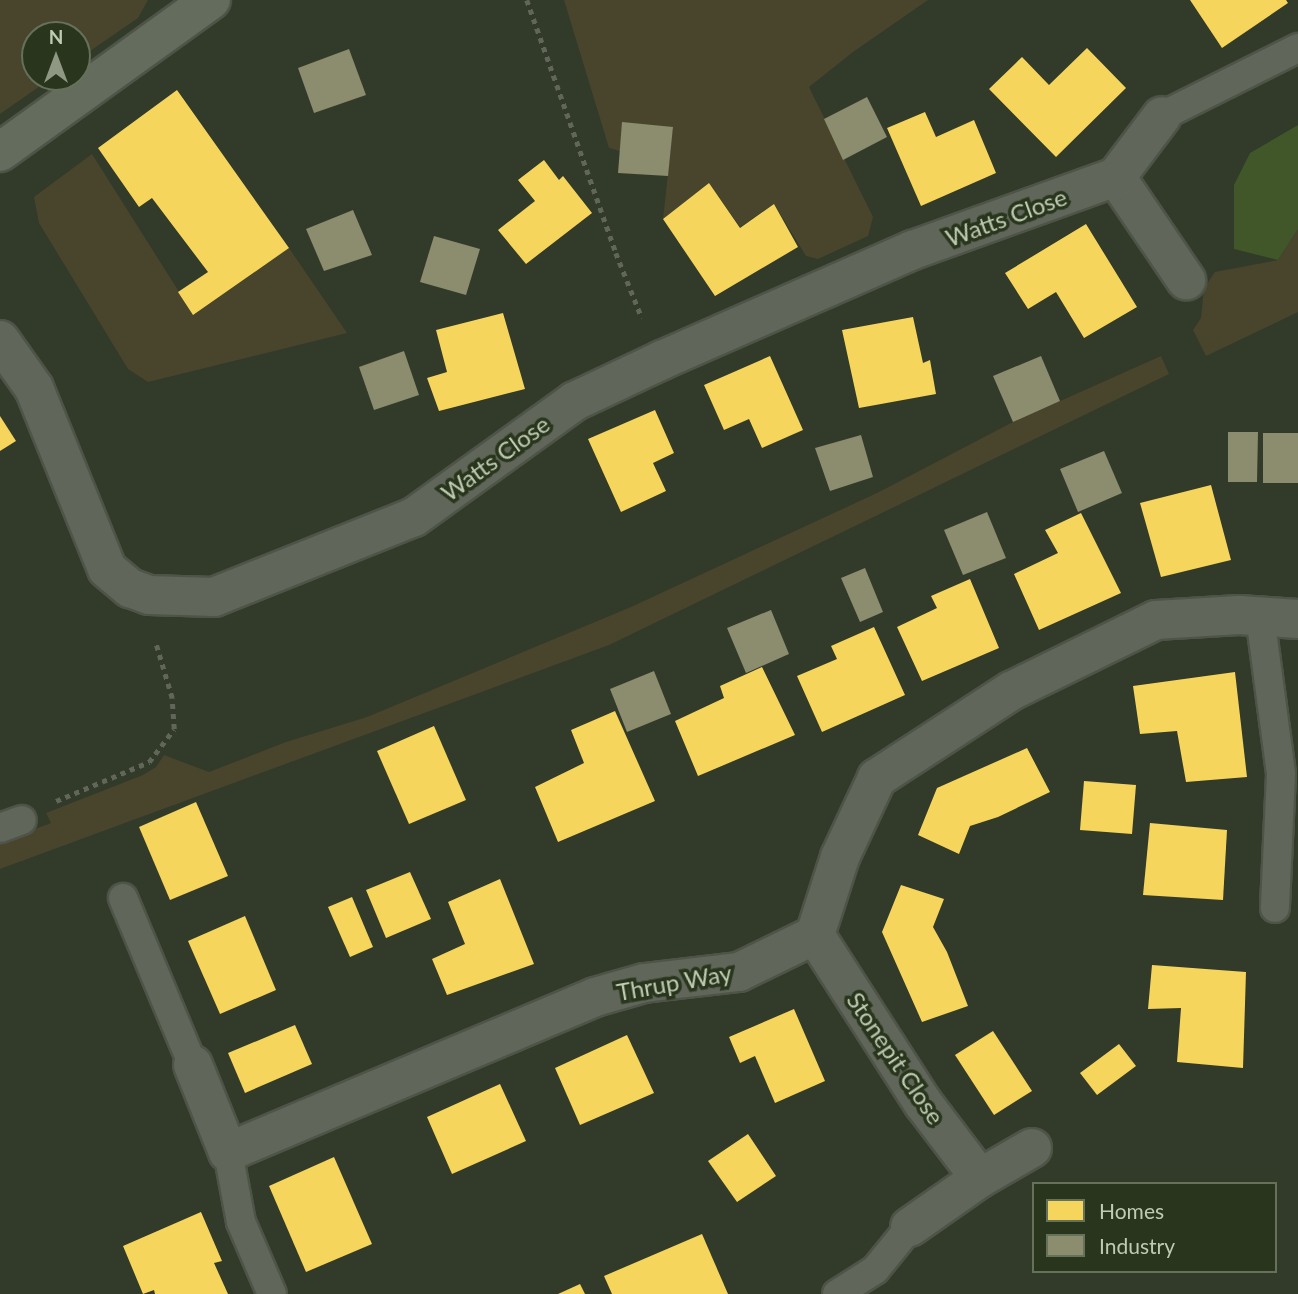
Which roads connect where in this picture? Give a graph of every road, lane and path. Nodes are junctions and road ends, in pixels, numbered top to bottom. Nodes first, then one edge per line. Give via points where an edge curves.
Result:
1 (211, 0) edge
2 (527, 0) edge
3 (1298, 48) edge
4 (1162, 116) joint
5 (0, 152) edge
6 (1116, 177) junction
7 (1186, 280) dead end
8 (0, 340) edge
9 (662, 360) junction
10 (1260, 616) junction
11 (1298, 619) edge
12 (154, 636) dead end
13 (11, 824) edge
14 (123, 898) dead end
15 (1275, 908) dead end
16 (815, 935) junction
17 (194, 1065) joint
18 (1032, 1148) dead end
19 (228, 1152) junction
20 (981, 1178) junction
21 (910, 1227) joint
22 (272, 1294) edge
23 (837, 1294) edge

1 - 5 street
2 - 9 path via 616,253
3 - 4 lane
4 - 6 street
6 - 7 street
6 - 9 street, Watts Close via 913,250
8 - 9 street, Watts Close via 34,388 107,569 130,588 170,598 214,597 414,517 575,401
10 - 11 street
10 - 15 lane via 1281,774
10 - 16 street via 1157,620 1011,691 877,778 840,857
12 - 13 path via 172,698 174,729 149,762
14 - 17 lane
16 - 19 street, Thrup Way via 739,972 644,983 595,997
16 - 20 street, Stonepit Close via 923,1103
17 - 19 street
18 - 20 street
19 - 22 lane via 241,1222
20 - 21 street
21 - 23 lane via 874,1270

